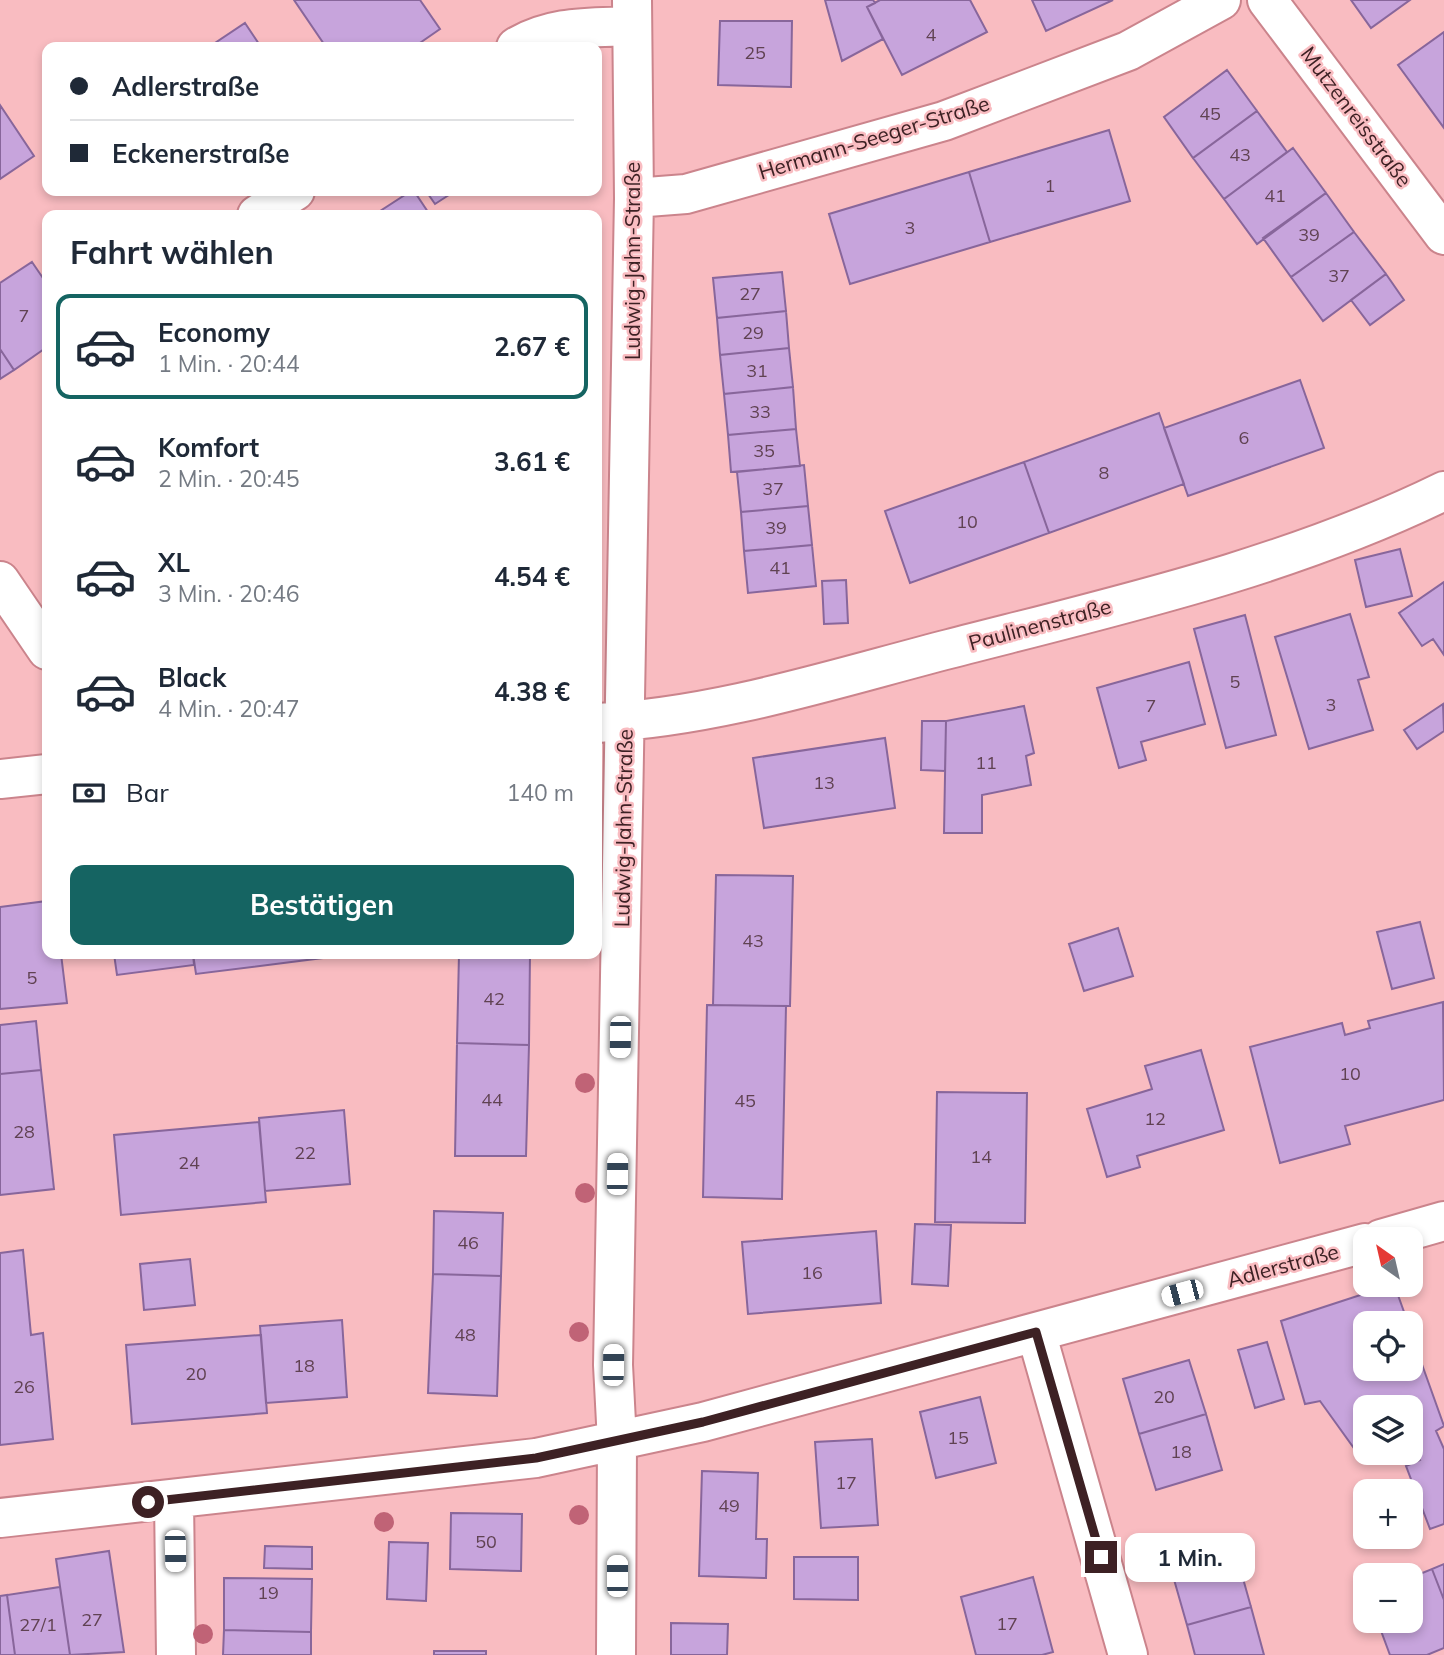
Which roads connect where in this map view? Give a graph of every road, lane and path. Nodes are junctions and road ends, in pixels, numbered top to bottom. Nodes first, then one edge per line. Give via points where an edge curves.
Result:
1 (1221, 0) edge
2 (1267, 0) edge
3 (632, 13) edge
4 (524, 42) edge
5 (287, 196) edge
6 (634, 198) junction
7 (265, 210) edge
8 (1444, 235) edge
9 (1444, 491) edge
10 (0, 581) edge
11 (42, 643) edge
12 (611, 722) edge
13 (42, 775) edge
14 (0, 779) edge
15 (1444, 1222) edge
16 (1423, 1228) edge
17 (1353, 1246) edge
18 (1036, 1332) junction
19 (617, 1442) junction
20 (174, 1499) junction
21 (0, 1518) edge
22 (176, 1655) edge
23 (616, 1655) edge
24 (1128, 1655) edge

1 - 6 street, Hermann-Seeger-Straße via 1128,51 944,121 686,194
2 - 8 street, Mutzenreisstraße
3 - 4 street via 538,34
3 - 6 street, Ludwig-Jahn-Straße
5 - 7 street
6 - 12 street, Ludwig-Jahn-Straße
9 - 12 street, Paulinenstraße via 1379,523 1210,578 722,708
10 - 11 street
12 - 19 street, Ludwig-Jahn-Straße
13 - 14 street
15 - 16 street
17 - 18 street, Adlerstraße
18 - 19 street, Adlerstraße
18 - 24 street
19 - 20 street, Adlerstraße via 536,1458
19 - 23 street, Ludwig-Jahn-Straße
20 - 21 street, Adlerstraße
20 - 22 street

